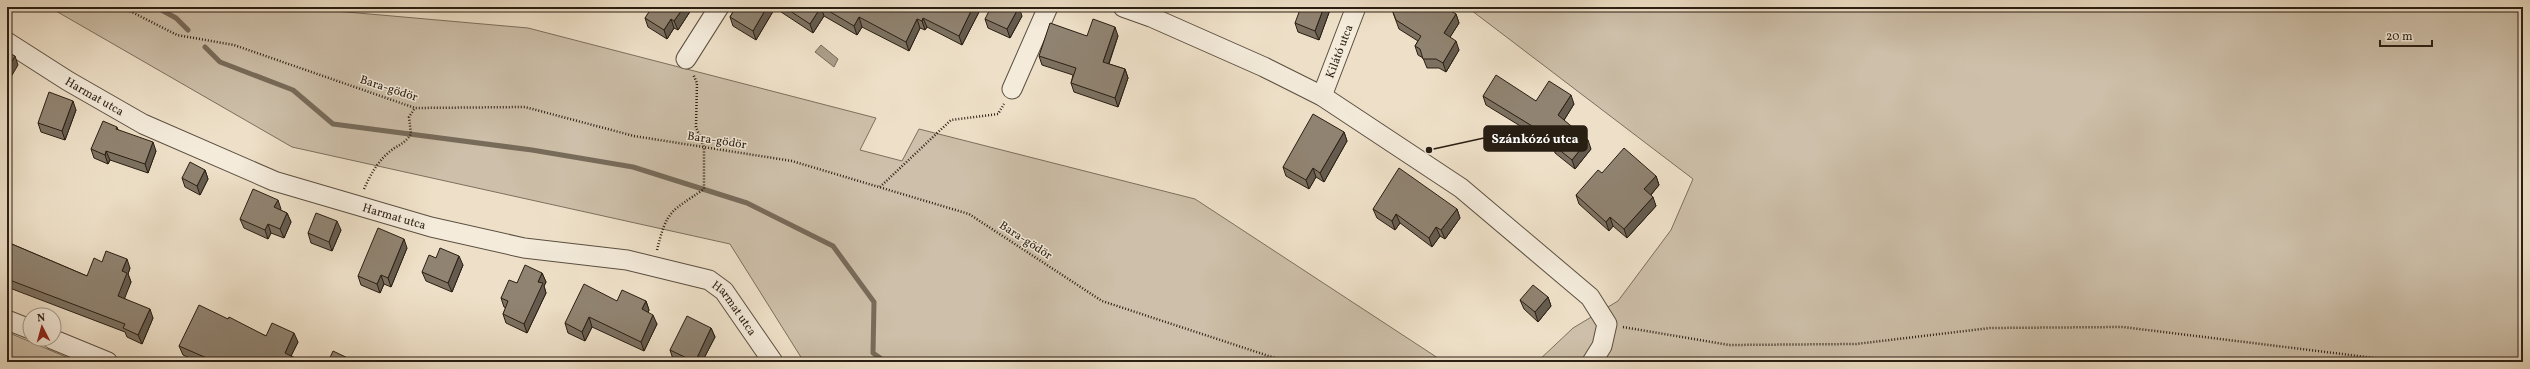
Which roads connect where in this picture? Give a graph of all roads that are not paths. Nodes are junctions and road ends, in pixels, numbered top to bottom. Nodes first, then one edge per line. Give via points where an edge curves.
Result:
1 (719, 7) edge
2 (1048, 7) edge
3 (1123, 7) edge
4 (1356, 7) edge
5 (7, 42) edge
6 (686, 59) road end
7 (1012, 89) road end
8 (1322, 96) junction
9 (7, 320) edge
10 (22, 326) edge
11 (62, 343) edge
12 (108, 362) edge
13 (772, 362) edge
14 (1592, 362) edge

1 - 6 street
2 - 7 street
3 - 8 street via 1179,29
4 - 8 street, Kilátó utca
5 - 13 street, Harmat utca via 143,124 274,181 431,227 524,248 627,260 709,280 724,291
8 - 14 street via 1461,188 1590,298 1607,324 1602,346
9 - 10 street
11 - 12 street

